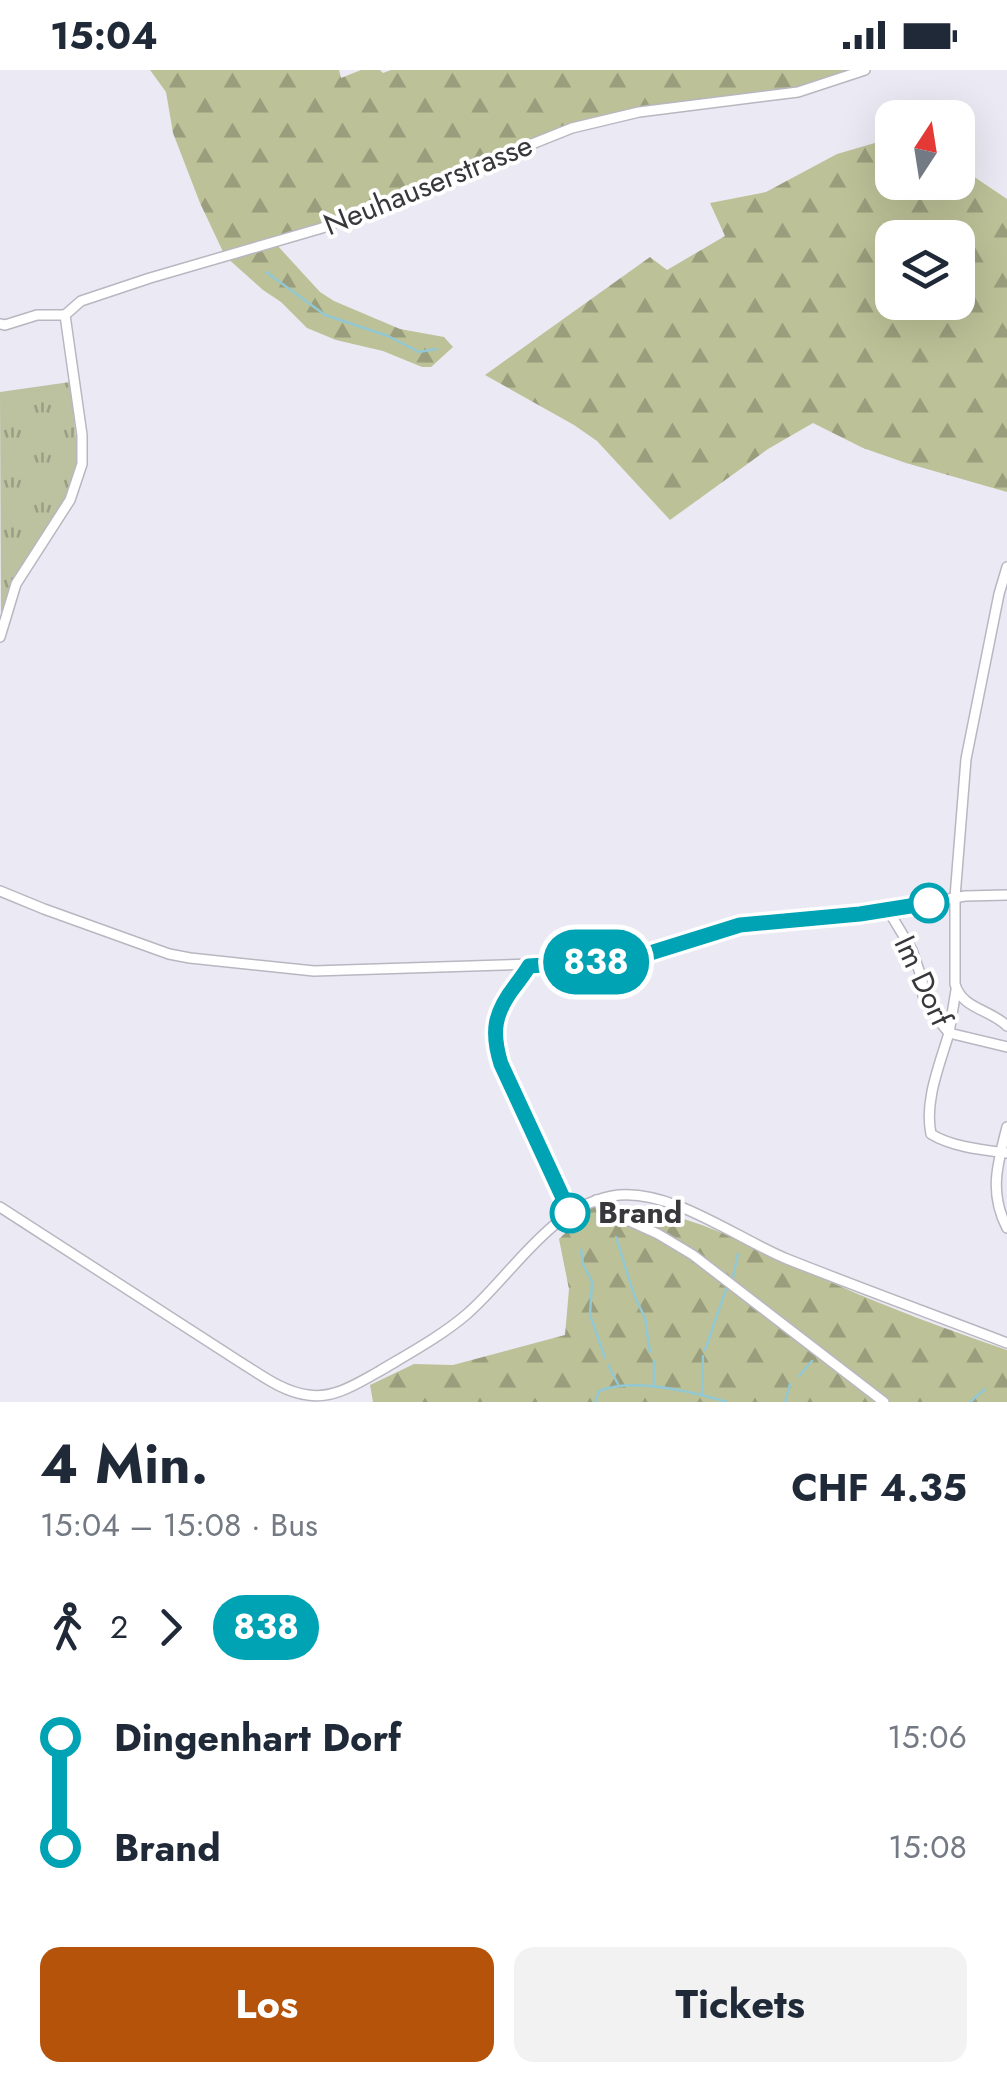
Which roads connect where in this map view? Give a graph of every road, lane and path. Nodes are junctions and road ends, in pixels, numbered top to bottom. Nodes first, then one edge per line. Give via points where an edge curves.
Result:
1 (865, 70) edge
2 (65, 315) junction
3 (0, 325) edge
4 (1007, 567) edge
5 (0, 637) edge
6 (0, 890) edge
7 (1007, 895) edge
8 (955, 898) junction
9 (888, 910) junction
10 (529, 966) junction
11 (956, 990) junction
12 (1007, 1026) edge
13 (949, 1032) junction
14 (1007, 1047) edge
15 (1007, 1128) edge
16 (1004, 1152) edge
17 (596, 1200) junction
18 (0, 1208) edge
19 (570, 1213) junction
20 (1007, 1228) edge
21 (1007, 1343) edge
22 (327, 1399) edge
23 (884, 1402) edge

1 - 2 street, Neuhauserstrasse via 798,92 638,112 572,128 322,228 81,301
2 - 3 street, Neuhauserstrasse
2 - 5 street via 82,464 63,512 16,584
4 - 8 street, Im Dorf via 966,759
6 - 10 street via 170,954 314,972
7 - 8 street
8 - 9 street
8 - 11 street, Im Dorf
9 - 10 street via 740,925 647,954
9 - 13 street, Im Dorf via 912,950 923,996
10 - 19 street via 505,1002 494,1040
11 - 12 street, Im Dorf
11 - 13 street
13 - 14 street
13 - 16 street, Im Dorf via 932,1100 932,1134
15 - 16 street
16 - 20 street via 996,1198
17 - 19 street
17 - 21 street via 662,1200 786,1258
17 - 23 street via 684,1249
18 - 22 street via 274,1383
19 - 22 street via 449,1328

